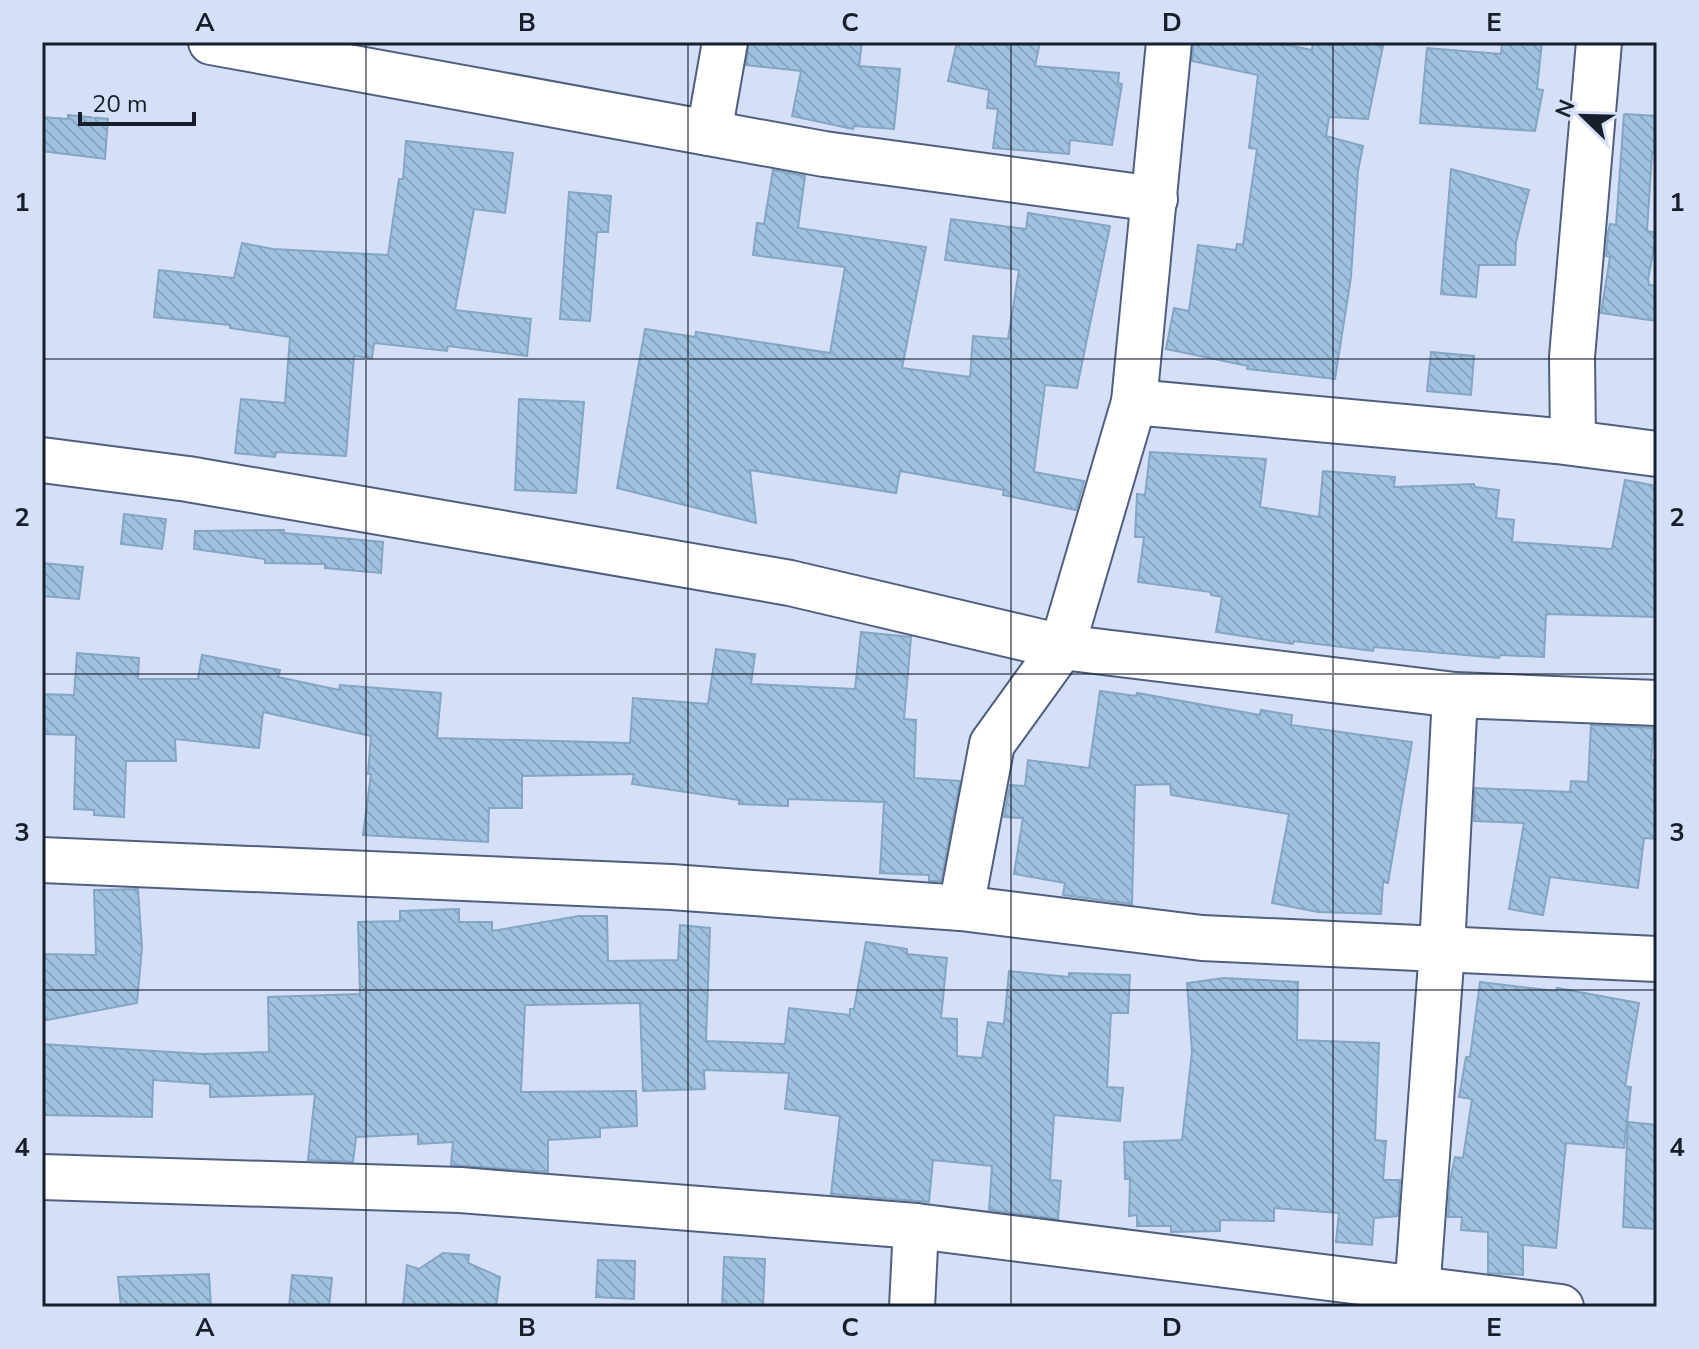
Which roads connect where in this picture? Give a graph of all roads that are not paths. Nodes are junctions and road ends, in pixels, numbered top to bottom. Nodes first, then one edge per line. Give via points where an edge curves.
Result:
1 (211, 42) edge
2 (725, 42) edge
3 (1169, 42) edge
4 (1599, 42) edge
5 (709, 133) junction
6 (1155, 199) junction
7 (1134, 402) junction
8 (1573, 442) junction
9 (1657, 454) edge
10 (42, 460) edge
11 (1062, 647) junction
12 (1455, 695) junction
13 (1657, 703) edge
14 (42, 860) edge
15 (961, 908) junction
16 (1442, 949) junction
17 (1657, 959) edge
18 (42, 1177) edge
19 (916, 1226) junction
20 (1416, 1299) edge
21 (912, 1307) edge
22 (1561, 1307) edge

1 - 5 street
2 - 5 street
3 - 6 street
4 - 8 street via 1572,357
5 - 6 street
6 - 7 street
7 - 8 street
7 - 11 street
8 - 9 street
10 - 11 street via 188,479 790,583
11 - 12 street
11 - 15 street via 992,744
12 - 13 street
12 - 16 street
14 - 15 street via 671,887
15 - 16 street via 1202,938
16 - 17 street
16 - 20 street
18 - 19 street via 460,1190
19 - 20 street
19 - 21 street
20 - 22 street

